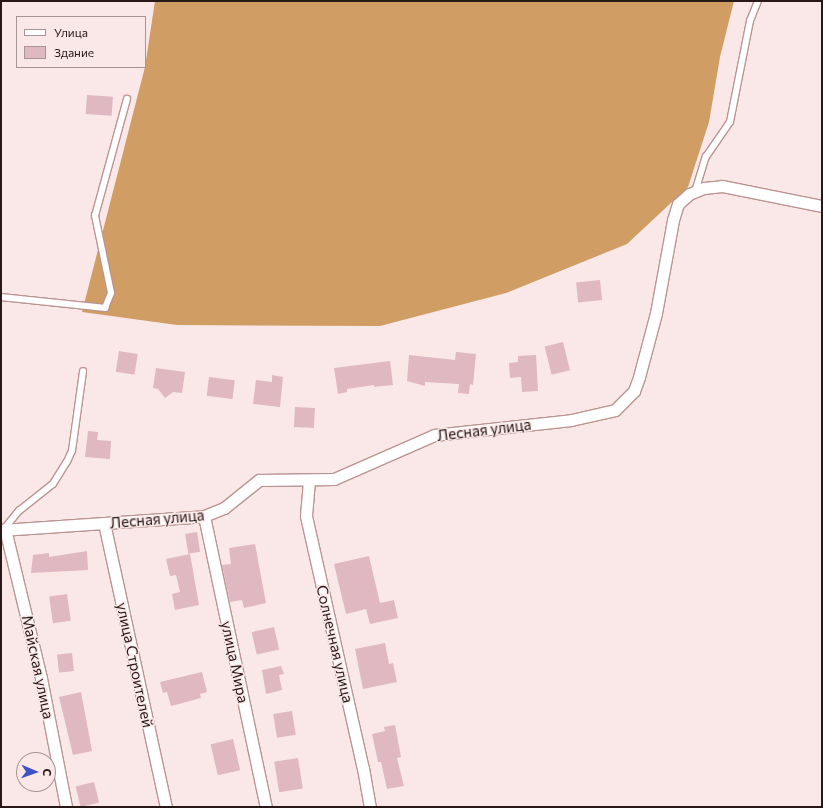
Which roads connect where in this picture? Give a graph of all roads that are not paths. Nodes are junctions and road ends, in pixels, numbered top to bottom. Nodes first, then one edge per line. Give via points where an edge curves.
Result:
1 (758, 1) edge
2 (127, 99) dead end
3 (695, 192) junction
4 (822, 206) edge
5 (1, 297) edge
6 (83, 372) dead end
7 (309, 481) junction
8 (204, 516) junction
9 (104, 523) junction
10 (3, 529) edge
11 (66, 807) edge
12 (166, 807) edge
13 (266, 807) edge
14 (370, 807) edge

1 - 3 lane via 750,21 730,122 706,157
2 - 5 lane via 95,216 111,292 105,308
3 - 4 street, Лесная улица via 722,186
3 - 7 street, Лесная улица via 678,204 656,313 639,377 634,391 615,410 571,420 434,435 334,479
6 - 10 lane via 72,451 67,462 53,484 19,511
7 - 8 street, Лесная улица via 259,480 224,508
7 - 14 street, Солнечная улица via 306,516
8 - 9 street, Лесная улица
8 - 13 street, улица Мира
9 - 10 street, Лесная улица
9 - 12 street, улица Строителей
10 - 11 street, Майская улица via 41,678

